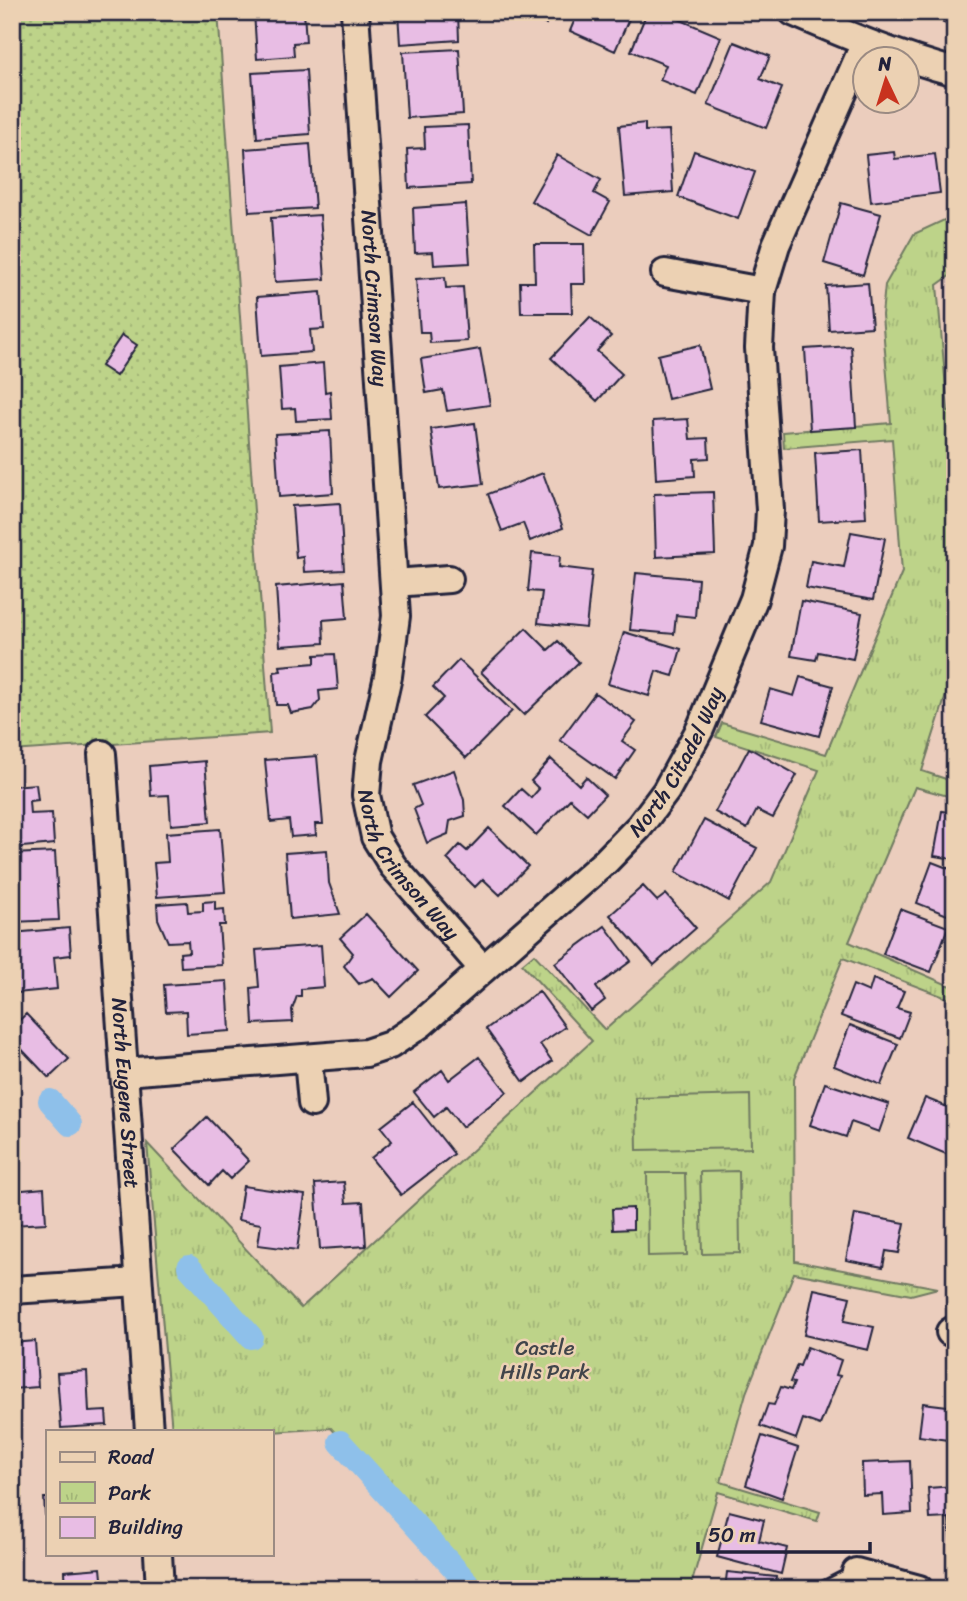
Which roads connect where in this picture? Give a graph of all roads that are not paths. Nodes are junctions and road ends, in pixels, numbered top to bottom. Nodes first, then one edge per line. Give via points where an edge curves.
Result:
1 (355, 12) edge
2 (793, 12) edge
3 (865, 43) junction
4 (955, 72) edge
5 (665, 273) dead end
6 (762, 292) junction
7 (449, 579) dead end
8 (394, 583) junction
9 (102, 754) dead end
10 (483, 969) junction
11 (308, 1059) junction
12 (125, 1072) junction
13 (312, 1103) dead end
14 (138, 1282) junction
15 (12, 1290) edge
16 (149, 1430) edge
17 (158, 1556) edge
18 (856, 1572) joint
19 (160, 1589) edge
20 (823, 1589) edge
21 (919, 1589) edge

1 - 8 street, North Crimson Way
2 - 3 street
3 - 4 street
3 - 6 street, North Citadel Way via 776,245
5 - 6 street
6 - 10 street, North Citadel Way via 759,348 770,510 768,546 754,599 700,729 666,791 606,861
7 - 8 street
8 - 10 street, North Crimson Way via 396,616 390,664 366,795 376,836 393,866
9 - 12 street, North Eugene Street
10 - 11 street, North Citadel Way via 390,1045 366,1053
11 - 12 street, North Citadel Way
11 - 13 street
12 - 14 street, North Eugene Street
14 - 15 street
14 - 16 street, North Eugene Street
17 - 19 street
18 - 20 lane
18 - 21 street

